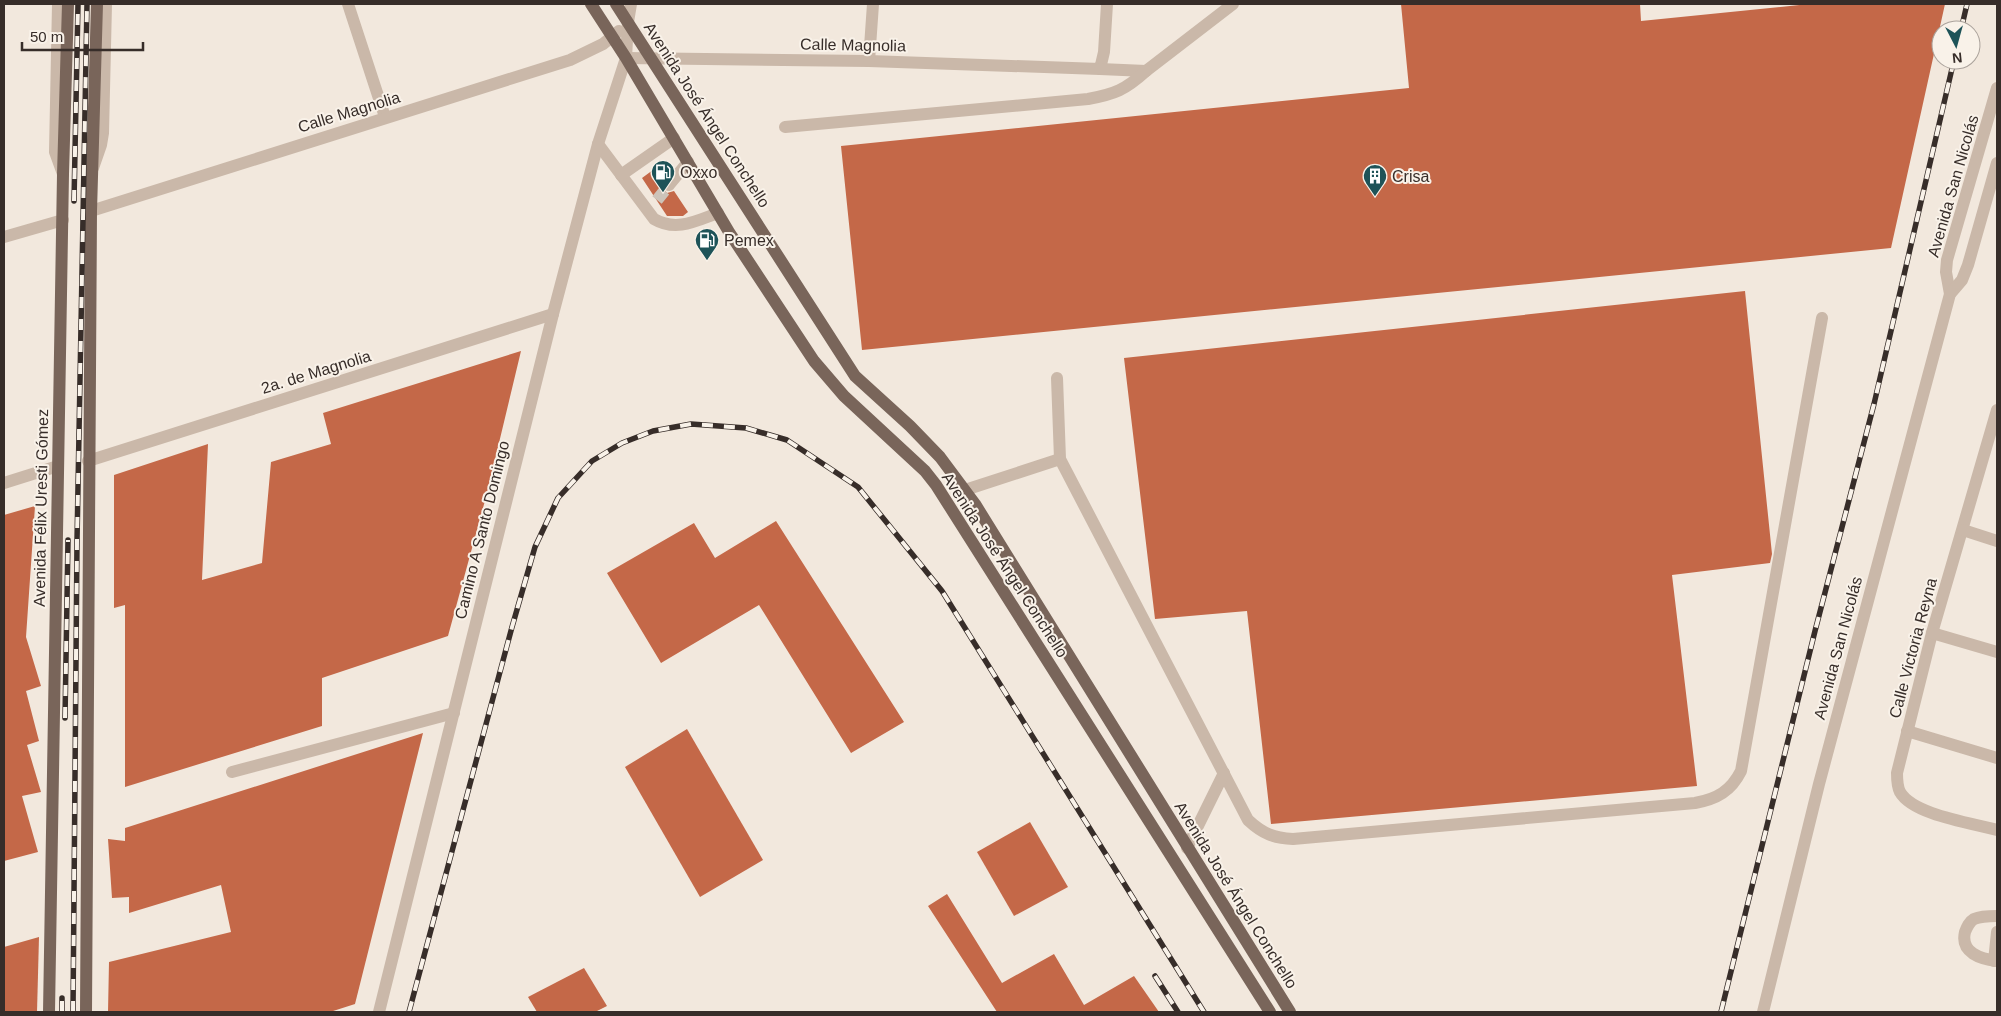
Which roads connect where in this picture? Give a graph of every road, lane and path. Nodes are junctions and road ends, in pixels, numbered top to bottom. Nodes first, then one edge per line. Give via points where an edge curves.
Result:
1 (58, 4) edge
2 (68, 4) edge
3 (97, 4) edge
4 (106, 4) edge
5 (348, 4) edge
6 (591, 4) edge
7 (616, 4) edge
8 (631, 4) edge
9 (873, 4) edge
10 (1107, 4) edge
11 (1233, 4) edge
12 (628, 22) junction
13 (613, 37) junction
14 (626, 58) junction
15 (651, 60) junction
16 (869, 61) junction
17 (1100, 69) junction
18 (1146, 71) junction
19 (1997, 92) edge
20 (385, 118) junction
21 (785, 127) dead end
22 (674, 138) junction
23 (598, 144) junction
24 (688, 162) junction
25 (1997, 163) edge
26 (91, 173) junction
27 (63, 174) junction
28 (621, 174) junction
29 (669, 185) tunnel mouth
30 (657, 200) tunnel mouth
31 (91, 211) junction
32 (648, 211) junction
33 (718, 213) junction
34 (63, 220) junction
35 (4, 237) edge
36 (1950, 294) junction
37 (553, 314) junction
38 (1822, 318) dead end
39 (1057, 378) dead end
40 (1997, 410) edge
41 (1994, 432) edge
42 (1060, 459) junction
43 (88, 460) junction
44 (58, 466) junction
45 (4, 483) edge
46 (965, 490) junction
47 (1963, 530) junction
48 (1997, 540) edge
49 (1932, 633) junction
50 (1997, 652) edge
51 (454, 713) junction
52 (1907, 731) junction
53 (1997, 758) edge
54 (232, 772) dead end
55 (1224, 773) junction
56 (1997, 830) edge
57 (1187, 848) junction
58 (1997, 916) edge
59 (1997, 932) edge
60 (1996, 961) edge
61 (48, 1012) edge
62 (86, 1012) edge
63 (378, 1012) edge
64 (1270, 1012) edge
65 (1290, 1012) edge
66 (1764, 1012) edge

1 - 27 street via 55,152
2 - 27 main road, Avenida Félix Uresti Gómez
3 - 26 main road
4 - 26 street via 101,145
5 - 20 street
6 - 13 main road, Avenida José Ángel Conchello
7 - 12 main road, Avenida José Ángel Conchello
8 - 12 street, Camino A Santo Domingo
9 - 16 street
10 - 17 street
11 - 18 street
12 - 13 street, Calle Magnolia
12 - 14 street, Camino A Santo Domingo
12 - 15 main road, Avenida José Ángel Conchello
13 - 14 main road, Avenida José Ángel Conchello
13 - 20 street, Calle Magnolia via 570,60
14 - 15 street, Calle Magnolia
14 - 22 main road, Avenida José Ángel Conchello
14 - 23 street, Camino A Santo Domingo
15 - 16 street, Calle Magnolia
15 - 46 main road, Avenida José Ángel Conchello via 855,376 916,432
16 - 17 street, Calle Magnolia
17 - 18 street, Calle Magnolia
18 - 21 street via 1129,87 1115,94 1088,99
19 - 36 street, Avenida San Nicolás via 1947,260
20 - 31 street, Calle Magnolia
22 - 24 main road, Avenida José Ángel Conchello
22 - 28 street
23 - 28 street
23 - 37 street, Camino A Santo Domingo
24 - 29 street
24 - 33 main road, Avenida José Ángel Conchello
25 - 36 street, Avenida San Nicolás via 1968,265 1962,280
26 - 31 main road
27 - 34 main road, Avenida Félix Uresti Gómez
28 - 32 street
30 - 32 street
31 - 43 main road
32 - 33 street via 654,219 672,226 686,225
33 - 64 main road, Avenida José Ángel Conchello via 826,377 936,485
34 - 35 street
34 - 44 main road, Avenida Félix Uresti Gómez
36 - 66 street, Avenida San Nicolás via 1819,784
37 - 43 street, 2a. de Magnolia
37 - 51 street, Camino A Santo Domingo
38 - 55 street via 1741,770 1724,794 1695,803 1293,839 1275,838 1248,820
39 - 42 street
40 - 41 street, Calle Victoria Reyna
41 - 47 street, Calle Victoria Reyna
42 - 46 street
42 - 55 street
43 - 62 main road
44 - 45 street
44 - 61 main road, Avenida Félix Uresti Gómez
46 - 57 main road, Avenida José Ángel Conchello
47 - 48 street
47 - 49 street, Calle Victoria Reyna
49 - 50 street
49 - 52 street, Calle Victoria Reyna
51 - 54 street
51 - 63 street, Camino A Santo Domingo
52 - 53 street
52 - 56 street, Calle Victoria Reyna via 1897,773 1899,790 1904,797 1920,809
55 - 57 street
57 - 65 main road, Avenida José Ángel Conchello
58 - 60 street via 1975,919 1969,923 1964,938 1970,952
59 - 60 street

